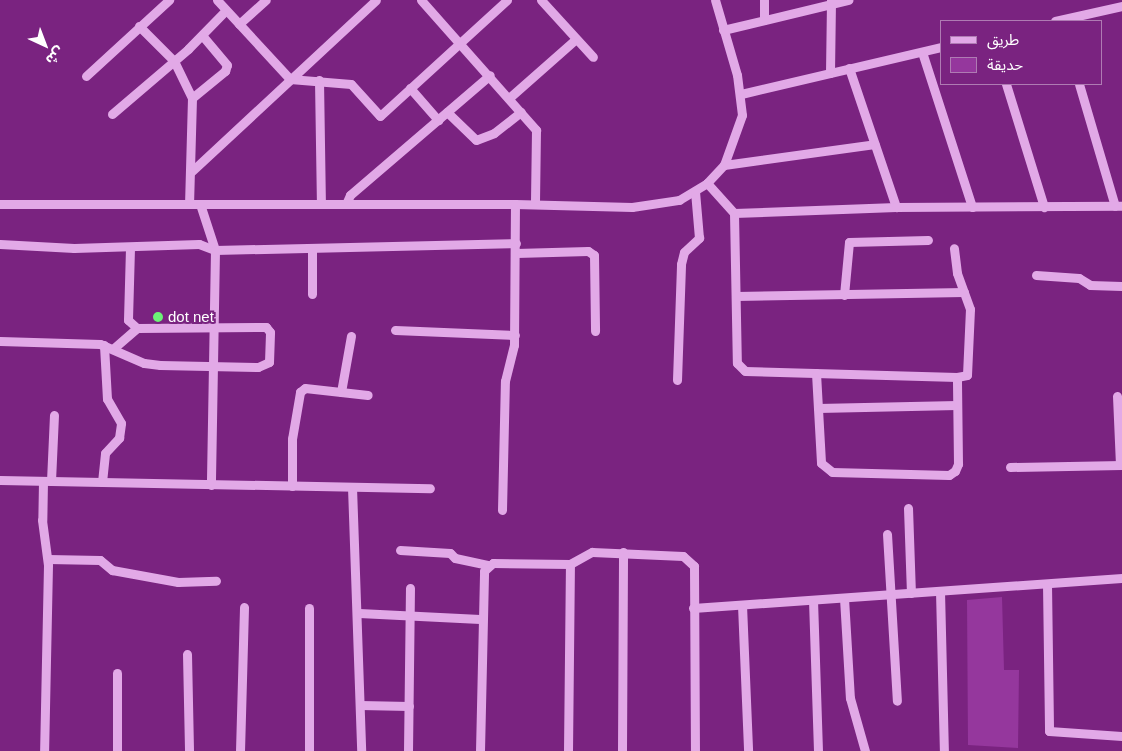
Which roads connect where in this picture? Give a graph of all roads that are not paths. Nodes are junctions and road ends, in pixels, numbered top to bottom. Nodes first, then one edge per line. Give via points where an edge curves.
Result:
1 (169, 0) edge
2 (266, 0) edge
3 (376, 0) edge
4 (421, 0) edge
5 (507, 0) edge
6 (541, 0) edge
7 (715, 0) edge
8 (764, 0) edge
9 (848, 0) edge
10 (831, 2) edge
11 (221, 3) edge
12 (1122, 6) edge
13 (764, 20) junction
14 (1062, 20) edge
15 (239, 24) junction
16 (139, 26) junction
17 (724, 30) junction
18 (202, 35) junction
19 (576, 38) junction
20 (460, 41) junction
21 (940, 47) edge
22 (922, 52) junction
23 (593, 57) dead end
24 (174, 61) junction
25 (849, 68) junction
26 (830, 73) junction
27 (490, 75) junction
28 (86, 76) dead end
29 (290, 79) junction
30 (319, 80) junction
31 (1006, 85) edge
32 (1079, 85) edge
33 (410, 88) junction
34 (741, 94) junction
35 (192, 98) junction
36 (509, 98) junction
37 (447, 112) junction
38 (521, 112) junction
39 (112, 114) dead end
40 (438, 120) junction
41 (875, 144) junction
42 (724, 165) junction
43 (192, 171) junction
44 (707, 183) junction
45 (694, 191) junction
46 (0, 204) edge
47 (189, 204) junction
48 (200, 204) junction
49 (321, 204) junction
50 (346, 204) junction
51 (515, 204) junction
52 (535, 204) junction
53 (1044, 206) junction
54 (1119, 206) edge
55 (896, 207) junction
56 (972, 207) junction
57 (734, 213) junction
58 (928, 240) dead end
59 (516, 243) junction
60 (0, 244) edge
61 (130, 248) junction
62 (312, 248) junction
63 (954, 248) dead end
64 (216, 250) junction
65 (516, 254) junction
66 (1036, 275) dead end
67 (1122, 286) edge
68 (964, 292) junction
69 (312, 294) dead end
70 (844, 295) junction
71 (736, 296) junction
72 (214, 327) junction
73 (137, 328) junction
74 (395, 330) dead end
75 (595, 331) dead end
76 (351, 336) dead end
77 (515, 336) junction
78 (0, 341) edge
79 (104, 345) junction
80 (114, 348) junction
81 (214, 364) junction
82 (816, 373) junction
83 (957, 378) junction
84 (677, 380) dead end
85 (341, 392) junction
86 (368, 395) dead end
87 (1117, 396) dead end
88 (957, 405) junction
89 (818, 408) junction
90 (54, 415) dead end
91 (1121, 465) edge
92 (1010, 467) dead end
93 (0, 480) edge
94 (47, 481) junction
95 (102, 482) junction
96 (212, 485) junction
97 (292, 486) junction
98 (352, 487) junction
99 (430, 488) dead end
100 (908, 508) dead end
101 (502, 510) dead end
102 (887, 534) dead end
103 (400, 550) dead end
104 (623, 552) junction
105 (48, 559) junction
106 (570, 564) junction
107 (487, 565) junction
108 (1122, 578) edge
109 (216, 581) dead end
110 (1047, 584) junction
111 (410, 588) dead end
112 (940, 591) junction
113 (911, 593) junction
114 (890, 595) junction
115 (844, 598) junction
116 (813, 600) junction
117 (742, 605) junction
118 (244, 607) dead end
119 (309, 608) dead end
120 (693, 608) junction
121 (358, 613) junction
122 (409, 616) junction
123 (480, 619) junction
124 (187, 654) dead end
125 (117, 673) dead end
126 (898, 701) dead end
127 (360, 705) junction
128 (409, 706) junction
129 (1122, 736) edge
130 (44, 751) edge
131 (117, 751) edge
132 (189, 751) edge
133 (240, 751) edge
134 (309, 751) edge
135 (361, 751) edge
136 (408, 751) edge
137 (480, 751) edge
138 (568, 751) edge
139 (622, 751) edge
140 (695, 751) edge
141 (748, 751) edge
142 (818, 751) edge
143 (865, 751) edge
144 (944, 751) edge

1 - 16 street
2 - 15 street
3 - 29 street
4 - 20 street
5 - 20 street
6 - 19 street
7 - 17 street
8 - 13 street
9 - 10 street
10 - 13 street
10 - 26 street
11 - 15 street
11 - 18 street
12 - 14 street
13 - 17 street
15 - 29 street
16 - 24 street
16 - 28 street
17 - 34 street
18 - 24 street
18 - 35 street via 227,64
19 - 23 street
19 - 36 street
20 - 27 street
20 - 33 street
21 - 22 street
22 - 25 street
22 - 56 street
24 - 35 street
24 - 39 street
25 - 26 street
25 - 41 street
26 - 34 street
27 - 36 street
27 - 37 street
29 - 30 street
29 - 43 street
30 - 33 street via 351,84 380,116
30 - 49 street
31 - 53 street
32 - 54 street
33 - 40 street
34 - 42 street via 742,115
35 - 43 street
36 - 38 street
37 - 38 street via 476,140 494,133
37 - 40 street
38 - 52 street via 536,130
40 - 50 street via 350,195
41 - 42 street
41 - 55 street
42 - 44 street
43 - 47 street
44 - 45 street
44 - 57 street
45 - 52 street via 680,200 632,207
45 - 84 street via 699,238 684,252 681,264
46 - 47 street
47 - 48 street
48 - 49 street
48 - 64 street
49 - 50 street
50 - 51 street
51 - 52 street
51 - 59 street
53 - 54 street
53 - 56 street
55 - 56 street
55 - 57 street
57 - 71 street
58 - 70 street via 849,242 846,247
59 - 62 street
59 - 65 street
60 - 61 street
61 - 64 street via 199,244
61 - 73 street via 128,320
62 - 64 street
62 - 69 street
63 - 68 street
64 - 72 street
65 - 75 street via 594,254
65 - 77 street
66 - 67 street via 1079,278 1090,285
68 - 70 street
68 - 83 street via 970,309 968,374
70 - 71 street
71 - 82 street via 737,363 740,368
72 - 73 street
72 - 81 street
72 - 81 street via 266,327 270,332 270,342 269,362 265,365
73 - 80 street
74 - 77 street
76 - 85 street
77 - 101 street via 504,391
78 - 79 street
79 - 80 street
79 - 95 street via 107,399 121,423 119,438 105,454
80 - 81 street via 144,363
81 - 96 street
82 - 83 street
82 - 89 street
83 - 88 street
85 - 86 street
85 - 97 street via 305,388 300,392 292,439
87 - 91 street
88 - 89 street
88 - 89 street via 958,464 949,474 832,472 821,462
90 - 94 street
91 - 92 street
93 - 94 street
94 - 95 street
94 - 105 street via 42,520
95 - 96 street
96 - 97 street
97 - 98 street
98 - 99 street
98 - 121 street
100 - 113 street
102 - 114 street
103 - 107 street via 450,553 455,558
104 - 106 street via 592,552
104 - 120 street via 683,556 690,560 694,566
104 - 139 street
105 - 109 street via 100,560 112,570 178,582
105 - 130 street
106 - 107 street
106 - 138 street
107 - 123 street
108 - 110 street
110 - 112 street
110 - 129 street via 1049,731
111 - 122 street
112 - 113 street
112 - 144 street
113 - 114 street
114 - 115 street
114 - 126 street
115 - 116 street
115 - 143 street via 850,698
116 - 117 street
116 - 142 street
117 - 120 street
117 - 141 street
118 - 133 street
119 - 134 street
120 - 140 street
121 - 122 street
121 - 127 street
122 - 123 street
122 - 128 street
123 - 137 street
124 - 132 street
125 - 131 street
127 - 128 street
127 - 135 street
128 - 136 street

